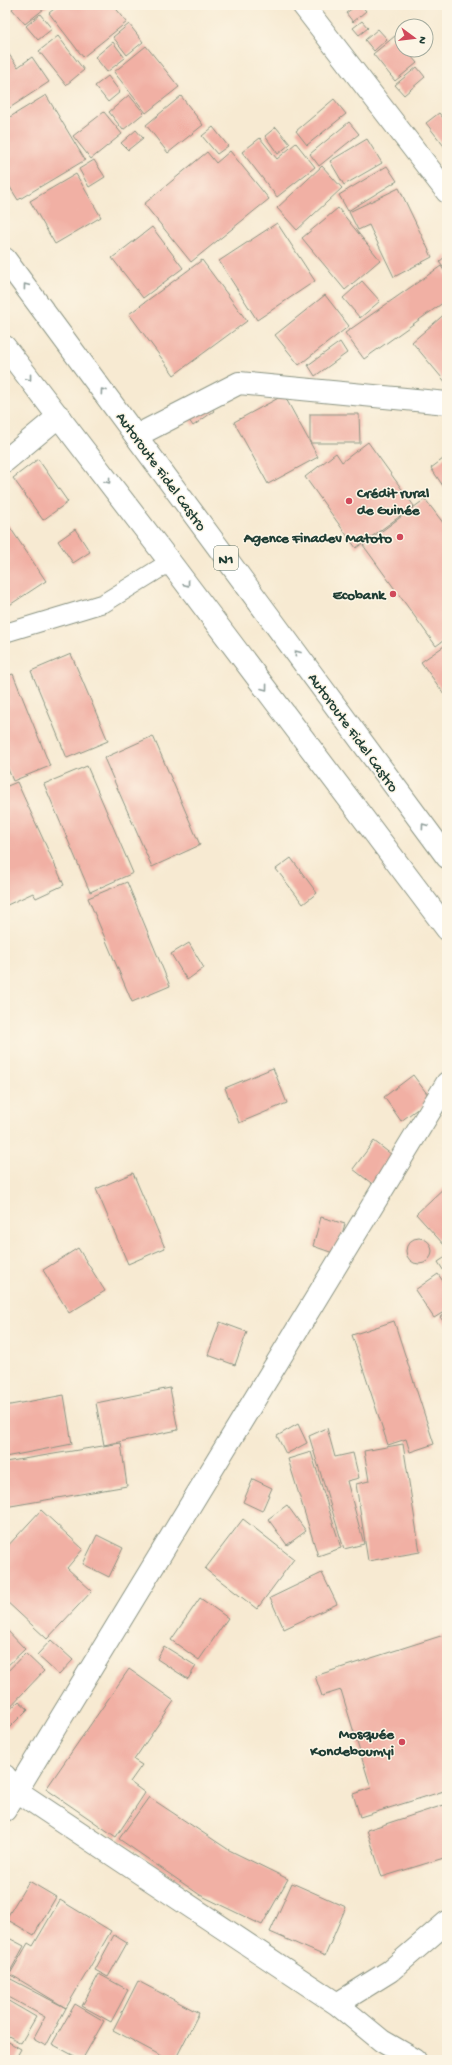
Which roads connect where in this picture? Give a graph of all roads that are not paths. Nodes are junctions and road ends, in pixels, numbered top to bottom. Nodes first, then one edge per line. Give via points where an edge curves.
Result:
1 (303, 5) edge
2 (447, 192) edge
3 (5, 259) edge
4 (5, 347) edge
5 (447, 403) edge
6 (59, 416) junction
7 (136, 436) junction
8 (5, 461) edge
9 (170, 562) junction
10 (5, 633) edge
11 (447, 857) edge
12 (447, 929) edge
13 (447, 1083) edge
14 (11, 1784) edge
15 (5, 1810) edge
16 (447, 1922) edge
17 (337, 2004) junction
18 (415, 2060) edge

1 - 2 main road
7 -> 3 main road, Autoroute Fidel Castro / N1
4 -> 6 main road
5 - 7 main road via 239,383
6 - 8 main road
6 -> 9 main road
11 -> 7 main road, Autoroute Fidel Castro / N1
9 - 10 lane via 104,603
9 -> 12 main road
13 - 14 main road
14 - 15 main road
14 - 17 main road
16 - 17 main road via 390,1971
17 - 18 main road via 382,2041

